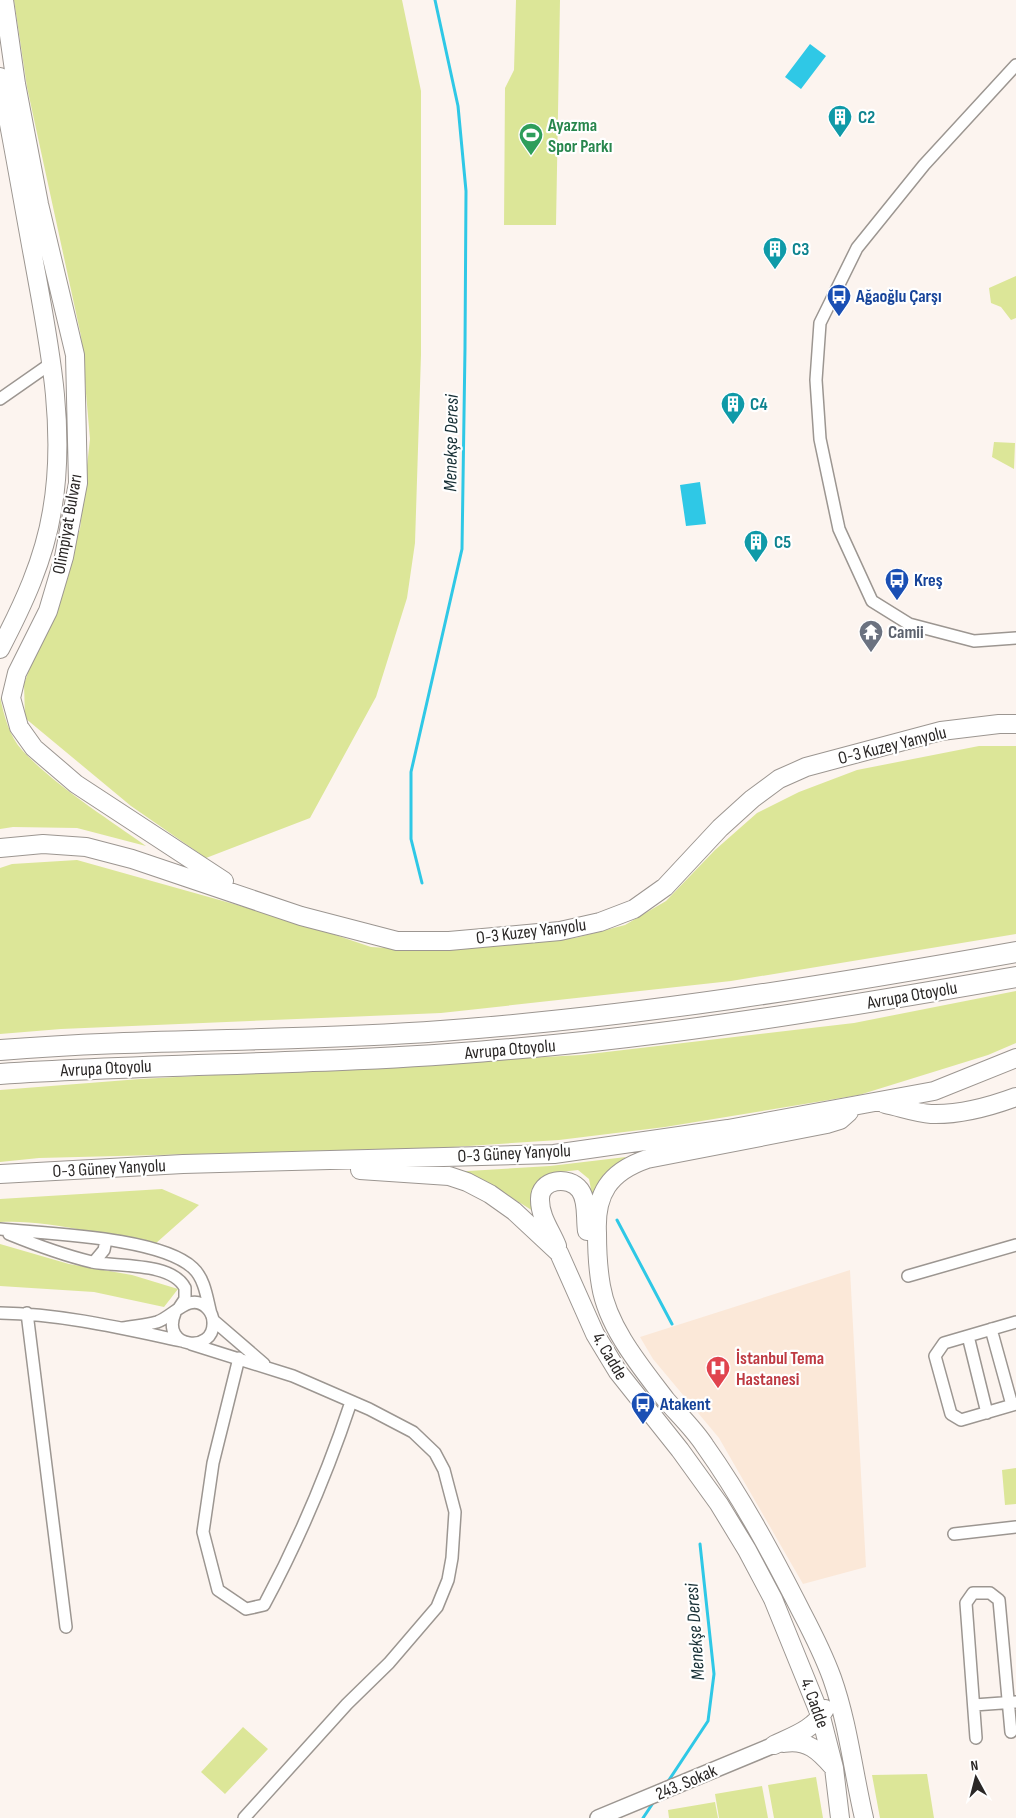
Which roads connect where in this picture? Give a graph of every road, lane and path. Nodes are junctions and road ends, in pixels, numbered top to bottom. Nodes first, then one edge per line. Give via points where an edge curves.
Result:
1 (4, 0) edge
2 (1016, 65) edge
3 (0, 77) edge
4 (53, 362) junction
5 (0, 399) edge
6 (1016, 638) edge
7 (0, 649) edge
8 (1016, 724) edge
9 (0, 848) edge
10 (250, 897) junction
11 (1016, 952) edge
12 (1016, 977) edge
13 (0, 1050) edge
14 (1016, 1058) edge
15 (0, 1074) edge
16 (1016, 1097) edge
17 (877, 1103) junction
18 (855, 1107) junction
19 (237, 1162) junction
20 (0, 1176) edge
21 (0, 1230) edge
22 (106, 1240) junction
23 (1016, 1245) edge
24 (559, 1253) junction
25 (94, 1262) junction
26 (908, 1276) dead end
27 (601, 1287) junction
28 (177, 1310) junction
29 (0, 1313) edge
30 (27, 1313) junction
31 (212, 1317) junction
32 (1016, 1322) edge
33 (122, 1328) junction
34 (992, 1329) junction
35 (968, 1336) junction
36 (186, 1342) junction
37 (239, 1358) junction
38 (269, 1368) junction
39 (351, 1402) junction
40 (1014, 1405) edge
41 (987, 1412) junction
42 (1016, 1527) edge
43 (954, 1534) dead end
44 (66, 1627) dead end
45 (832, 1677) junction
46 (808, 1682) junction
47 (1013, 1702) edge
48 (974, 1705) junction
49 (821, 1717) junction
50 (1011, 1732) dead end
51 (976, 1738) dead end
52 (774, 1745) junction
53 (834, 1768) junction
54 (244, 1818) edge
55 (598, 1818) edge
56 (840, 1818) edge
57 (864, 1818) edge

1 - 10 main road, Olimpiyat Bulvarı via 37,194 75,355 78,483 64,557 48,611 17,673 11,698 18,727 34,748 76,784
2 - 6 street via 924,165 857,248 820,323 816,380 820,439 839,529 872,601 909,624 965,639
3 - 4 main road, Olimpiyat Bulvarı
4 - 5 street
4 - 7 main road, Olimpiyat Bulvarı via 57,457 52,511 24,602
8 - 10 main road, O-3 Kuzey Yanyolu via 941,730 806,766 779,779 720,828 666,888 634,909 600,922 560,931 449,941 397,941 301,916
9 - 10 main road, O-3 Kuzey Yanyolu via 44,844 86,848 132,859
11 - 13 highway, Avrupa Otoyolu via 684,1005 521,1024 373,1035 180,1040
12 - 15 highway, Avrupa Otoyolu via 757,1020 567,1044 307,1062 130,1066
14 - 17 main road, O-3 Güney Yanyolu via 934,1091
16 - 17 main road via 980,1109 930,1114
17 - 18 main road, O-3 Güney Yanyolu
18 - 19 main road, O-3 Güney Yanyolu via 554,1154
18 - 27 main road, 4. Cadde via 840,1120 827,1124 647,1160 621,1172 598,1200 596,1218
19 - 20 main road, O-3 Güney Yanyolu via 22,1172
19 - 24 main road, 4. Cadde via 449,1176 490,1194 514,1211
21 - 22 street
21 - 25 street via 41,1248
22 - 25 street via 104,1250
22 - 31 street via 156,1248 185,1261 195,1269 203,1283
23 - 26 street
24 - 27 main road via 542,1215 540,1200 545,1187 563,1180 573,1183 584,1199 590,1250
24 - 46 main road, 4. Cadde via 595,1334 618,1372 702,1479 747,1550 773,1599
25 - 28 street via 137,1266 176,1278 182,1282 186,1294
27 - 45 main road, 4. Cadde via 609,1312 638,1361 705,1445 743,1506 803,1614
28 - 31 street via 184,1304 197,1303 208,1309
28 - 33 street via 158,1321
28 - 36 street via 173,1331
29 - 30 street
30 - 33 street via 95,1321
30 - 44 street
31 - 36 street via 213,1326 208,1338
31 - 38 street
32 - 34 street
33 - 36 street
34 - 35 street
34 - 40 street
35 - 41 street
35 - 41 street via 944,1343 935,1356 951,1414 960,1420
36 - 37 street
37 - 38 street
37 - 39 street via 213,1463 203,1532 218,1590 246,1609 264,1605 283,1570 336,1449
38 - 39 street
39 - 54 street via 413,1432 435,1453 444,1470 455,1512 448,1580 438,1607
40 - 41 street
42 - 43 street
45 - 49 main road via 831,1691
45 - 57 main road, 4. Cadde via 850,1745
46 - 49 main road, 4. Cadde
46 - 52 main road via 806,1714 799,1726
47 - 48 street
47 - 48 street via 999,1600 990,1593 973,1593 966,1603
47 - 50 street
48 - 51 street
49 - 52 main road via 809,1728
49 - 53 main road, 4. Cadde
52 - 53 main road via 805,1743 818,1750
52 - 55 street, 243. Sokak
53 - 56 main road, 4. Cadde

